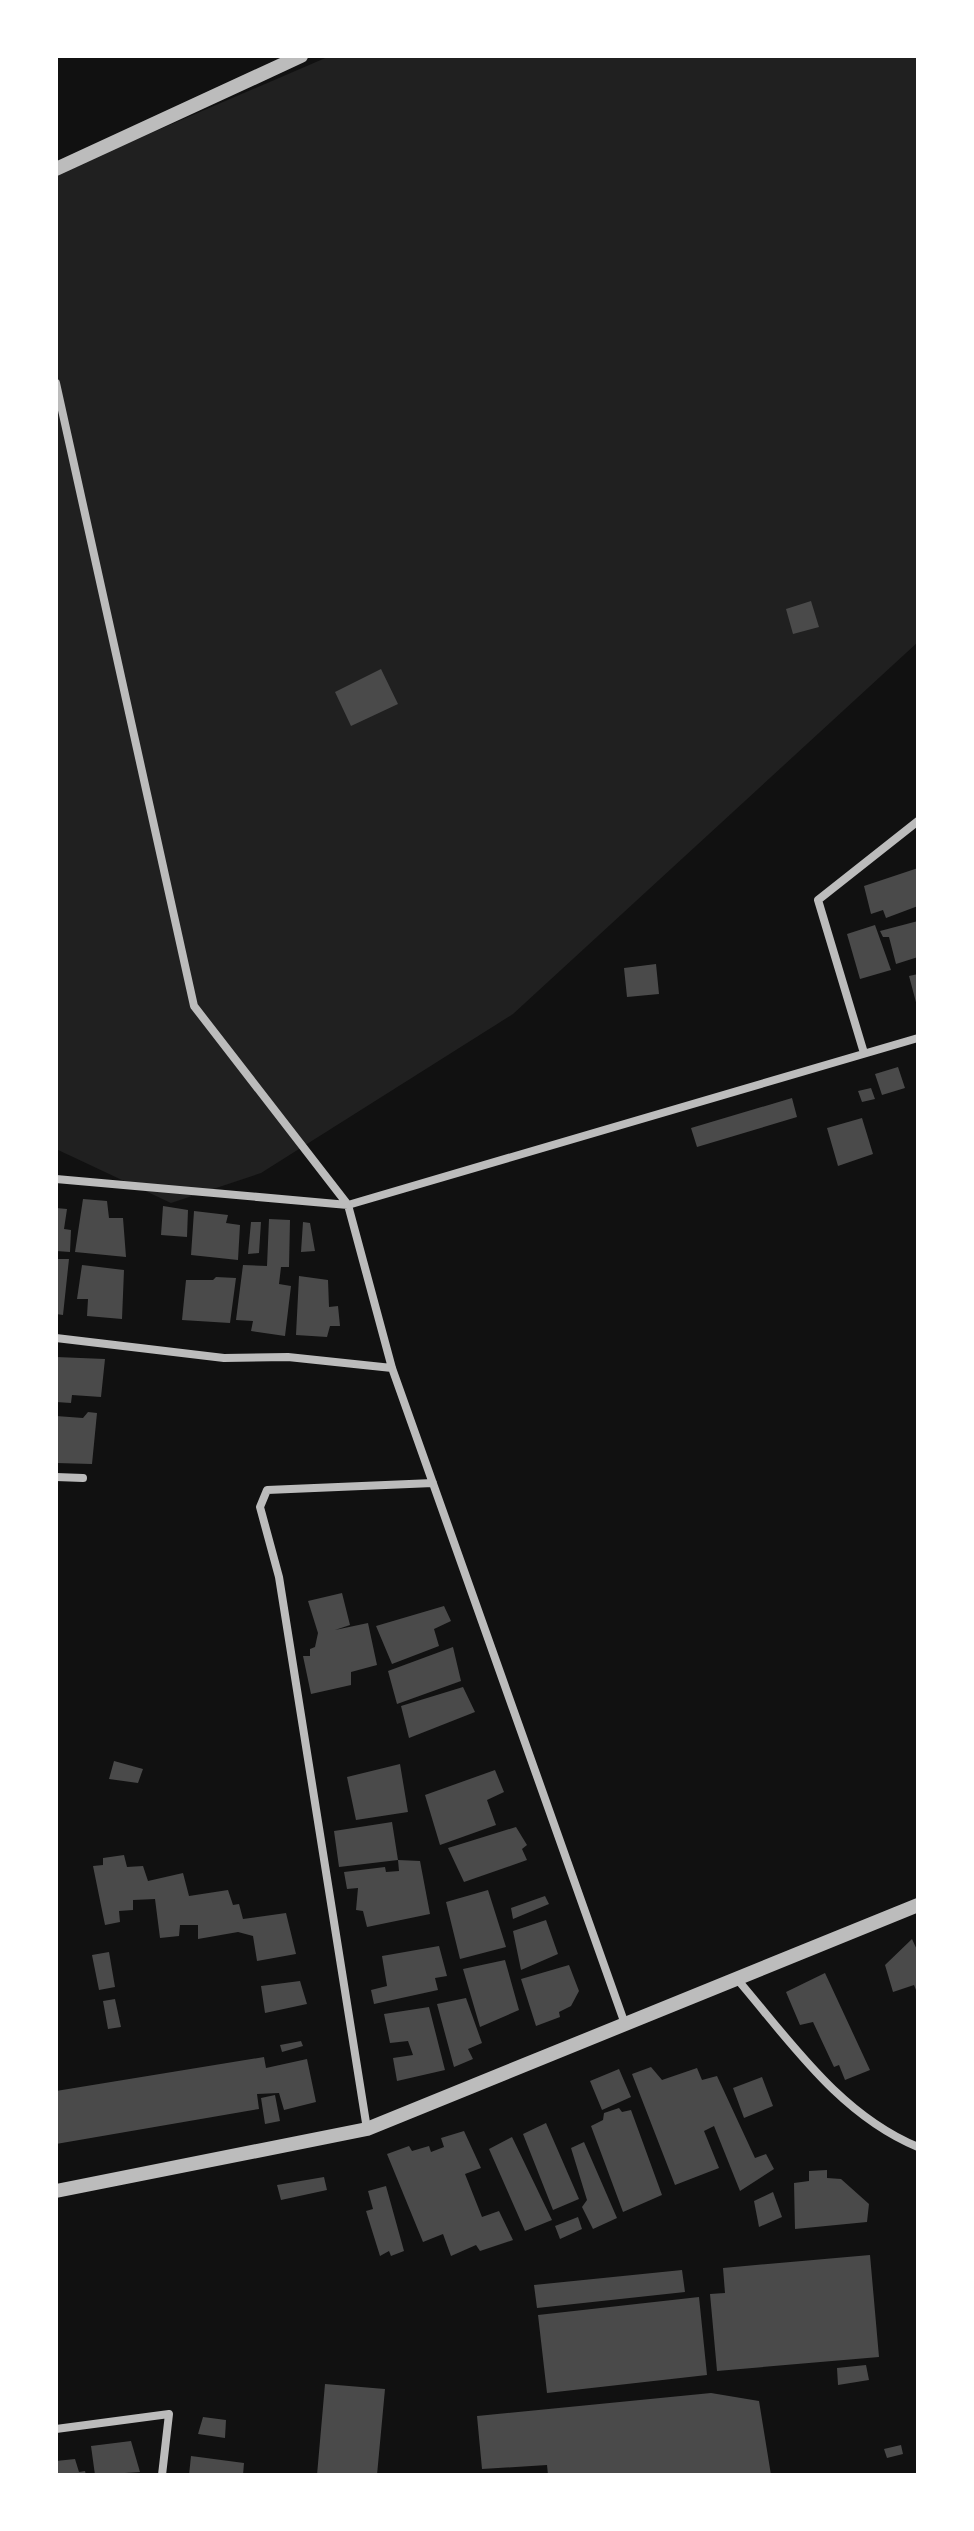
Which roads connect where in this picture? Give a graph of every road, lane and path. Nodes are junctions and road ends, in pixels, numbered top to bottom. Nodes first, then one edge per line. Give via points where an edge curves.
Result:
1 (301, 56) edge
2 (56, 169) edge
3 (56, 383) edge
4 (918, 821) edge
5 (918, 1038) edge
6 (864, 1053) junction
7 (56, 1179) edge
8 (348, 1205) junction
9 (56, 1338) edge
10 (392, 1368) junction
11 (56, 1477) edge
12 (83, 1478) dead end
13 (433, 1483) junction
14 (918, 1905) edge
15 (737, 1979) junction
16 (625, 2024) junction
17 (367, 2129) junction
18 (918, 2147) edge
19 (56, 2191) edge
20 (56, 2429) edge
21 (162, 2475) edge

1 - 2 street
3 - 8 street via 194,1006
4 - 6 street via 818,900
5 - 6 street
6 - 8 street
7 - 8 street
8 - 10 street
9 - 10 street via 224,1358 288,1357
10 - 13 street
11 - 12 street
13 - 16 street
13 - 17 street via 267,1490 260,1507 279,1577
14 - 15 street
15 - 16 street
15 - 18 street via 831,2088 894,2137
16 - 17 street
17 - 19 street
20 - 21 street via 169,2414

